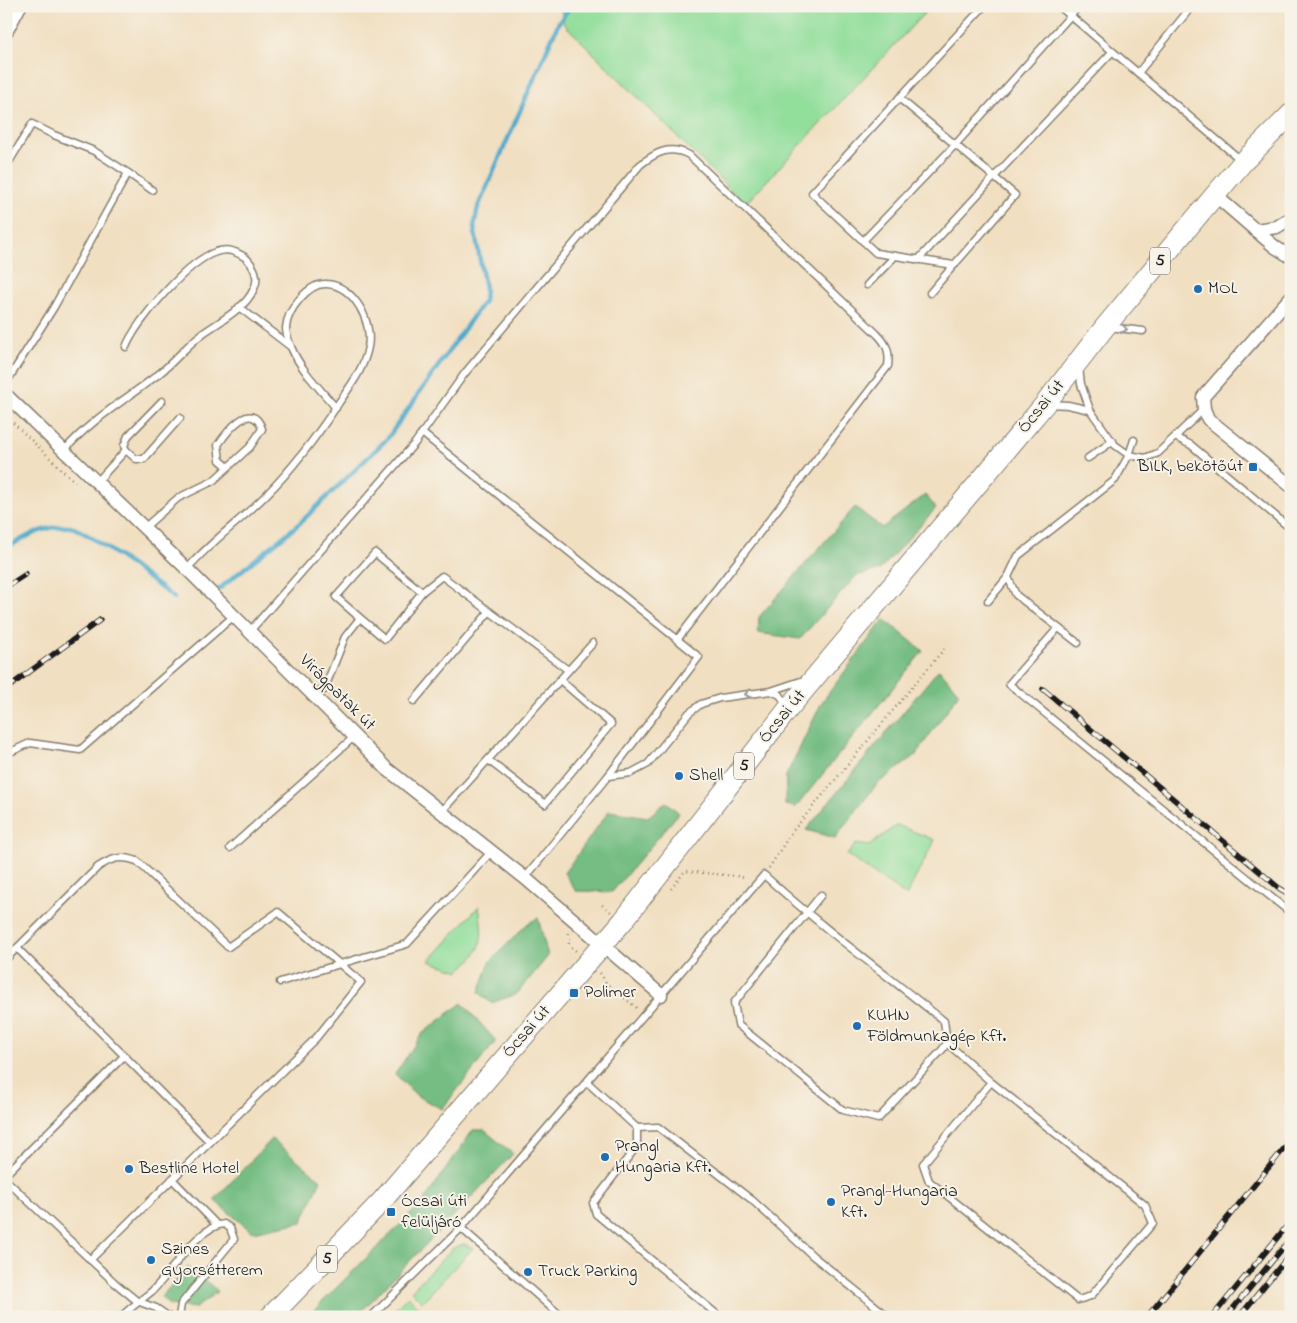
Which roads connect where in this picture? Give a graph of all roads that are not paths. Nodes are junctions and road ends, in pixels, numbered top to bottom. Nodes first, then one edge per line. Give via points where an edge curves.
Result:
1 (20, 6) edge
2 (984, 6) edge
3 (1058, 6) edge
4 (1079, 6) edge
5 (1192, 6) edge
6 (1071, 17) junction
7 (6, 32) edge
8 (1112, 52) junction
9 (1138, 73) junction
10 (899, 98) junction
11 (1291, 114) edge
12 (955, 145) junction
13 (9, 162) dead end
14 (1243, 162) junction
15 (128, 173) junction
16 (994, 177) junction
17 (152, 190) dead end
18 (1215, 195) junction
19 (1291, 218) edge
20 (1255, 230) junction
21 (863, 241) junction
22 (895, 256) junction
23 (1291, 257) edge
24 (918, 260) junction
25 (954, 265) junction
26 (866, 286) dead end
27 (930, 293) dead end
28 (1291, 297) edge
29 (239, 308) junction
30 (1105, 327) junction
31 (1143, 331) dead end
32 (126, 346) dead end
33 (291, 347) junction
34 (1078, 362) junction
35 (6, 383) edge
36 (6, 395) edge
37 (162, 401) dead end
38 (1045, 404) junction
39 (336, 408) junction
40 (1204, 409) junction
41 (1090, 410) junction
42 (180, 418) dead end
43 (422, 433) junction
44 (1175, 437) junction
45 (1134, 440) dead end
46 (1113, 441) junction
47 (126, 450) junction
48 (64, 451) junction
49 (1129, 456) junction
50 (1088, 458) dead end
51 (228, 467) junction
52 (96, 483) junction
53 (1291, 486) edge
54 (144, 528) junction
55 (1291, 529) edge
56 (188, 569) junction
57 (1008, 577) junction
58 (422, 592) junction
59 (988, 600) dead end
60 (489, 612) junction
61 (235, 616) junction
62 (360, 618) junction
63 (1058, 628) junction
64 (250, 631) junction
65 (852, 634) junction
66 (677, 640) junction
67 (593, 643) dead end
68 (1078, 643) dead end
69 (568, 670) junction
70 (560, 680) junction
71 (771, 691) junction
72 (311, 692) junction
73 (414, 701) dead end
74 (789, 708) junction
75 (355, 736) junction
76 (6, 754) edge
77 (488, 760) junction
78 (608, 776) junction
79 (441, 812) junction
80 (230, 848) dead end
81 (492, 852) junction
82 (525, 878) junction
83 (821, 895) dead end
84 (1291, 905) edge
85 (807, 911) junction
86 (602, 944) junction
87 (17, 948) junction
88 (6, 959) edge
89 (339, 964) junction
90 (280, 982) dead end
91 (661, 995) junction
92 (947, 1043) junction
93 (124, 1056) junction
94 (587, 1082) junction
95 (991, 1082) junction
96 (637, 1128) junction
97 (210, 1142) junction
98 (6, 1174) edge
99 (6, 1180) edge
100 (172, 1180) junction
101 (216, 1224) junction
102 (461, 1228) junction
103 (90, 1260) junction
104 (137, 1301) junction
105 (270, 1316) edge
106 (120, 1317) edge
107 (169, 1317) edge
108 (179, 1317) edge
109 (371, 1317) edge
110 (562, 1317) edge
111 (720, 1317) edge
112 (889, 1317) edge

1 - 7 street
2 - 10 lane
3 - 6 lane
4 - 6 lane
5 - 9 lane
6 - 8 lane
6 - 12 lane
8 - 9 lane
8 - 16 lane
9 - 14 lane
10 - 12 lane
10 - 21 lane via 812,192
11 - 14 main road, Ócsai út / 5
12 - 16 lane
12 - 21 lane
13 - 15 lane via 32,124 94,151
14 - 18 main road, Ócsai út / 5
15 - 17 lane
15 - 35 lane via 54,307
16 - 24 lane
16 - 25 lane via 1015,195
18 - 20 street
18 - 30 main road, Ócsai út / 5
19 - 20 street via 1277,227
20 - 23 street
21 - 22 lane via 876,253
22 - 24 lane
22 - 26 lane
24 - 25 lane
25 - 27 lane
28 - 40 street via 1204,397
29 - 32 lane via 249,299 256,276 246,257 226,250 215,252 165,292 132,332
29 - 33 lane
29 - 48 lane via 200,335 150,380 104,412
30 -> 31 lane
30 - 34 main road, Ócsai út / 5
33 - 39 lane
33 - 39 lane via 286,329 291,312 314,288 326,284 339,287 357,303 367,320 369,340 365,362
34 - 38 main road, Ócsai út / 5
34 - 41 lane
36 - 48 street, Virágpatak út
37 - 47 lane via 128,436 124,446
38 - 41 lane
38 - 65 main road, Ócsai út / 5
39 - 56 lane via 269,492 204,549
40 - 44 lane
40 - 53 street via 1208,419
41 - 46 lane
42 - 47 lane via 144,459 136,459
43 - 64 lane
43 - 66 lane
43 - 66 lane via 465,373 640,165 662,150 689,155 878,334 888,349 889,358 888,366
44 - 49 lane via 1158,453 1144,458
44 - 55 lane via 1191,445
45 - 49 lane
46 - 49 lane
46 - 50 lane
47 - 52 lane
48 - 52 street, Virágpatak út
49 - 57 lane via 1115,480 1018,556
51 - 51 lane via 260,434 262,429 256,420 248,417 237,421 218,445 220,460
51 - 54 lane via 206,486 178,498
52 - 54 street, Virágpatak út
54 - 56 street, Virágpatak út
56 - 61 street, Virágpatak út
57 - 59 lane
57 - 63 lane via 1016,595
58 - 60 lane via 442,576
58 - 62 lane via 385,639
58 - 62 lane via 375,553 336,597
60 - 69 lane
60 - 73 lane
61 - 64 street, Virágpatak út
61 - 76 lane via 80,750 30,743
62 - 72 lane via 344,637 324,690
63 - 68 lane
63 - 84 lane via 1009,684 1287,910
64 - 72 street, Virágpatak út
65 - 71 lane via 803,680
65 - 74 main road, Ócsai út / 5
66 - 78 lane via 699,657
67 - 69 lane
69 - 70 lane
70 - 77 lane
70 - 77 lane via 611,724 545,804
71 - 74 lane via 780,696
71 -> 78 lane via 701,704 689,713 648,764 631,773
72 - 75 street, Virágpatak út
74 - 86 main road, Ócsai út / 5
75 - 79 street, Virágpatak út via 387,769
75 - 80 lane
77 - 79 lane
78 - 82 lane
79 - 81 street, Virágpatak út
81 - 82 street, Virágpatak út
81 - 89 lane via 407,944
82 - 86 street, Virágpatak út
83 - 85 lane
85 - 91 lane via 764,875
85 - 92 lane via 944,1021
85 - 92 lane via 734,1003 738,1025 843,1110 878,1119
86 - 91 street, Virágpatak út
86 - 105 main road, Ócsai út / 5 via 381,1202
87 - 88 lane
87 - 89 lane via 98,867 110,859 124,856 137,861 228,947 278,912
87 - 93 lane
89 - 90 lane
89 - 97 lane via 361,982 317,1037
91 - 94 lane
92 - 95 lane
93 - 97 lane
93 - 98 lane
94 - 96 lane
94 - 102 lane
95 - 95 lane via 1145,1205 1154,1223 1091,1296 1078,1300 930,1181 923,1164
96 - 111 lane via 637,1146 593,1203 596,1214
96 - 112 lane via 658,1127 752,1200 813,1256
97 - 100 lane
99 - 103 lane
100 - 101 lane
100 - 103 lane
101 - 104 lane via 204,1232 151,1292
101 - 108 lane via 230,1228 234,1239 181,1304
102 - 109 lane
102 - 110 lane
103 - 104 lane
104 - 106 lane
104 - 107 lane

